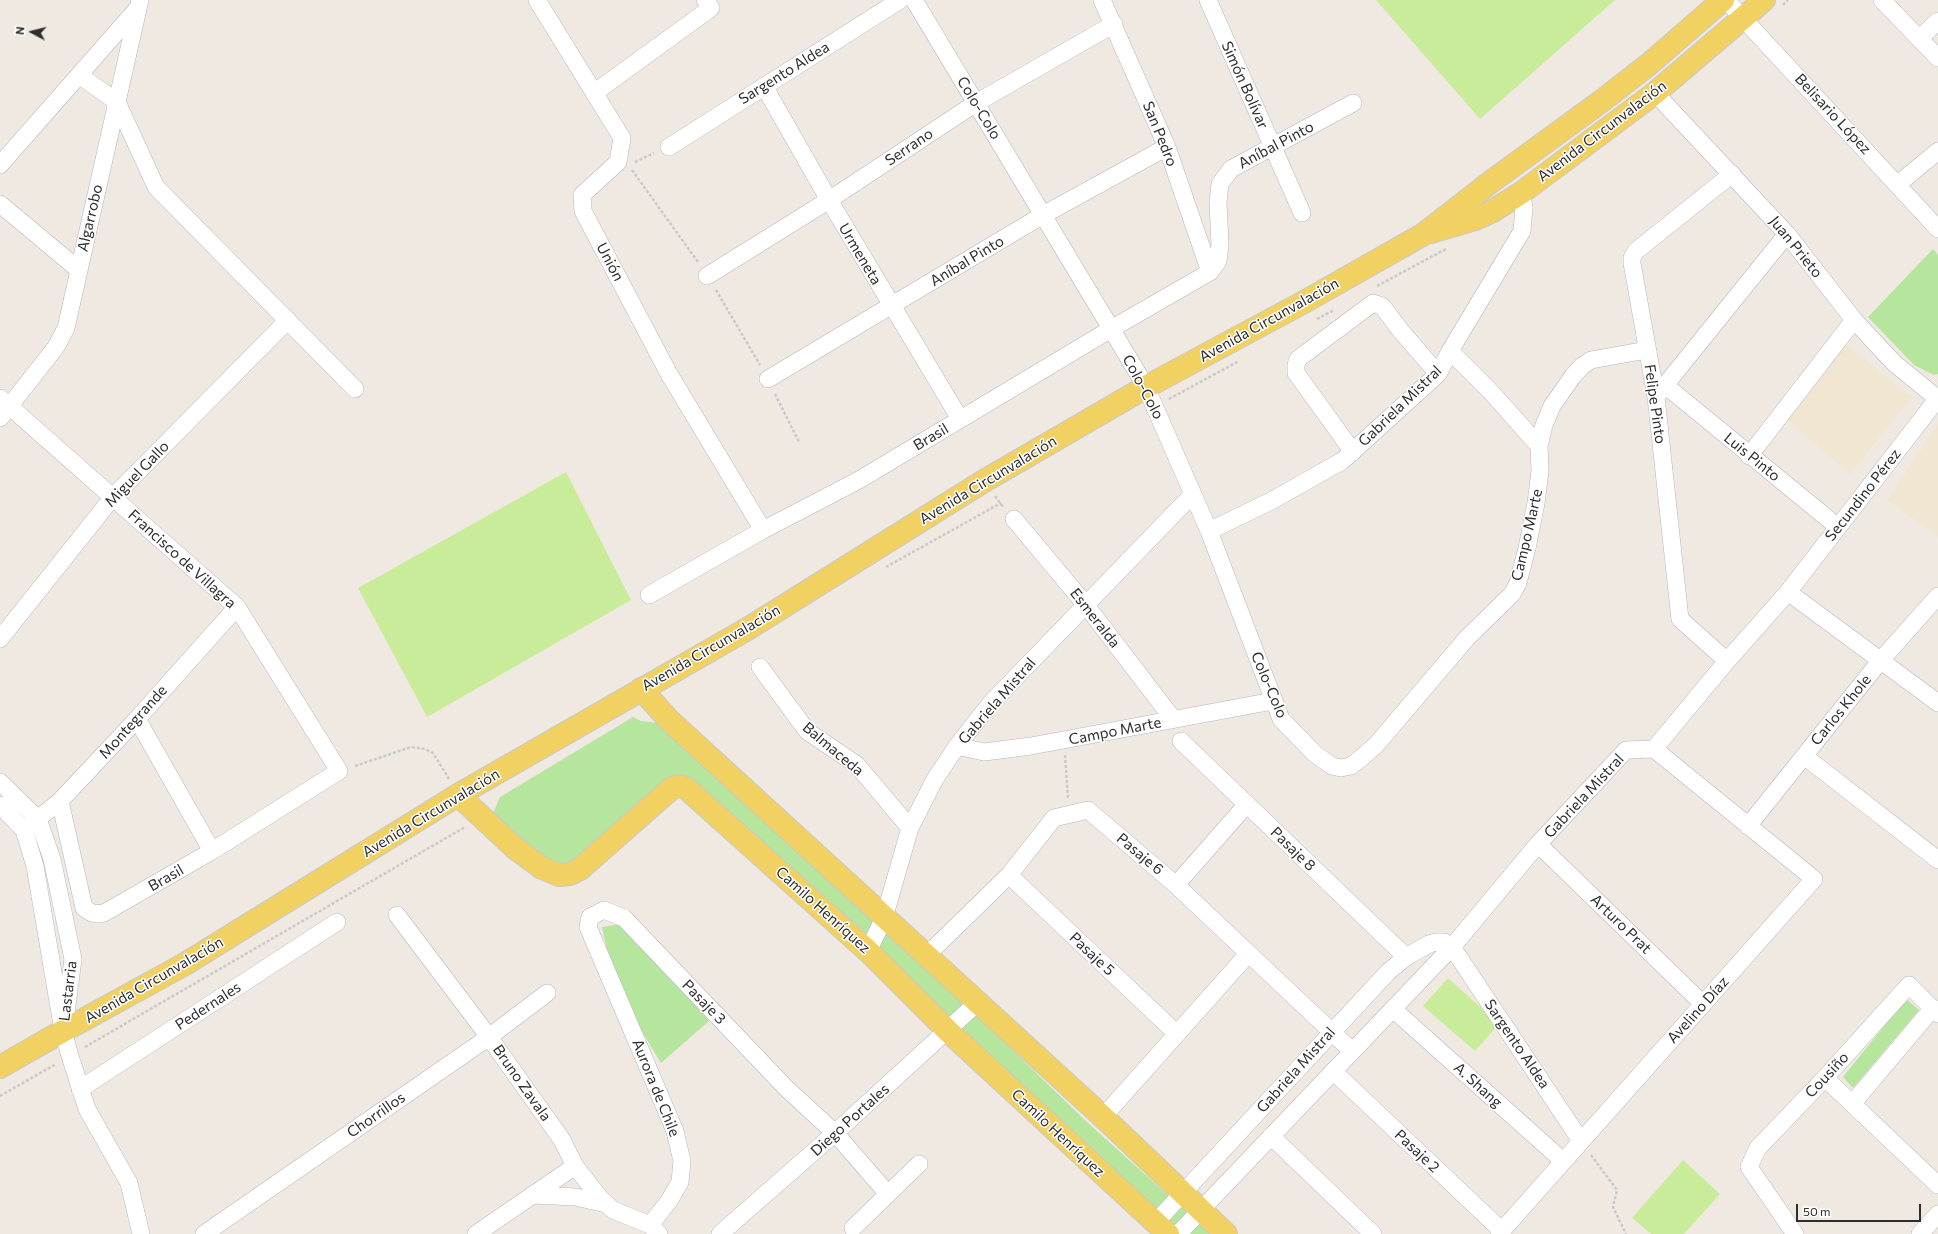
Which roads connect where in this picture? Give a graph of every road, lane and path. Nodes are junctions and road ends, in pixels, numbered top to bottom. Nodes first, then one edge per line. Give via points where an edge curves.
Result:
1 (537, 0) edge
2 (705, 0) edge
3 (900, 0) edge
4 (914, 0) edge
5 (1102, 0) edge
6 (1208, 0) edge
7 (1724, 0) edge
8 (1788, 0) edge
9 (1882, 0) edge
10 (139, 4) edge
11 (1771, 5) edge
12 (1743, 18) junction
13 (1938, 21) edge
14 (1114, 24) junction
15 (1920, 38) junction
16 (1938, 58) edge
17 (78, 75) junction
18 (764, 86) junction
19 (594, 93) junction
20 (1655, 93) junction
21 (117, 102) junction
22 (976, 103) junction
23 (1353, 103) dead end
24 (669, 146) joint
25 (1166, 147) junction
26 (1272, 148) junction
27 (1938, 151) edge
28 (0, 165) edge
29 (1732, 174) junction
30 (1898, 184) junction
31 (1522, 193) junction
32 (828, 200) junction
33 (0, 204) edge
34 (1302, 213) dead end
35 (1043, 215) junction
36 (1938, 229) edge
37 (1424, 234) junction
38 (1787, 234) junction
39 (1453, 245) dead end
40 (78, 270) junction
41 (1210, 272) junction
42 (707, 276) junction
43 (1377, 286) dead end
44 (892, 306) junction
45 (1335, 309) dead end
46 (288, 320) junction
47 (1314, 320) dead end
48 (1854, 320) junction
49 (1111, 329) junction
50 (1647, 350) junction
51 (1450, 351) junction
52 (1245, 358) dead end
53 (1438, 374) junction
54 (768, 380) junction
55 (355, 389) dead end
56 (1661, 392) junction
57 (1150, 397) junction
58 (1938, 399) edge
59 (3, 407) edge
60 (960, 419) junction
61 (799, 442) dead end
62 (1539, 446) junction
63 (1353, 452) junction
64 (1750, 456) junction
65 (1001, 492) dead end
66 (1193, 494) junction
67 (113, 496) junction
68 (988, 500) dead end
69 (1014, 519) dead end
70 (1838, 527) junction
71 (763, 530) junction
72 (1209, 531) junction
73 (1788, 592) junction
74 (649, 595) dead end
75 (1938, 596) edge
76 (1085, 604) junction
77 (237, 607) junction
78 (0, 640) edge
79 (1881, 660) junction
80 (1727, 661) junction
81 (760, 667) dead end
82 (641, 689) junction
83 (1273, 701) junction
84 (1938, 703) edge
85 (1173, 719) junction
86 (137, 720) junction
87 (1064, 741) junction
88 (1180, 741) dead end
89 (957, 746) junction
90 (1654, 749) junction
91 (1804, 756) junction
92 (1351, 766) joint
93 (339, 771) junction
94 (0, 782) edge
95 (458, 795) junction
96 (60, 801) junction
97 (1247, 804) junction
98 (0, 805) edge
99 (478, 814) junction
100 (1069, 815) junction
101 (38, 819) junction
102 (1748, 826) junction
103 (910, 828) junction
104 (24, 830) junction
105 (1538, 844) junction
106 (212, 851) junction
107 (1938, 860) edge
108 (1008, 875) junction
109 (1176, 885) junction
110 (397, 915) dead end
111 (884, 918) junction
112 (337, 922) dead end
113 (1452, 947) junction
114 (597, 949) joint
115 (868, 951) junction
116 (1248, 954) junction
117 (927, 955) junction
118 (1406, 957) junction
119 (547, 993) dead end
120 (978, 1003) junction
121 (1703, 1004) junction
122 (1393, 1009) junction
123 (1935, 1011) edge
124 (63, 1031) junction
125 (948, 1031) junction
126 (1331, 1032) junction
127 (1176, 1033) junction
128 (489, 1037) junction
129 (1352, 1051) junction
130 (70, 1056) junction
131 (0, 1067) edge
132 (1333, 1071) junction
133 (1825, 1078) junction
134 (80, 1089) junction
135 (0, 1096) edge
136 (1852, 1104) junction
137 (1103, 1117) junction
138 (835, 1133) junction
139 (1271, 1136) junction
140 (1582, 1141) junction
141 (1563, 1161) junction
142 (919, 1164) dead end
143 (575, 1166) junction
144 (1938, 1185) edge
145 (1184, 1193) junction
146 (888, 1194) junction
147 (533, 1195) junction
148 (606, 1204) junction
149 (1201, 1210) junction
150 (1938, 1214) edge
151 (853, 1228) dead end
152 (1161, 1228) edge
153 (654, 1230) edge
154 (727, 1232) edge
155 (1500, 1232) edge
156 (141, 1234) edge
157 (204, 1234) edge
158 (476, 1234) edge
159 (1178, 1234) edge
160 (1226, 1234) edge
161 (1373, 1234) edge
162 (1626, 1234) edge
163 (1795, 1234) edge
164 (1920, 1234) edge

1 - 19 street, Unión
2 - 19 street via 711,8
3 - 18 street, Sargento Aldea
4 - 22 street, Colo-Colo
5 - 14 street, San Pedro
6 - 26 street, Simón Bolívar
7 - 12 street, Belisario López
7 - 37 main road, Avenida Circunvalación via 1648,65
8 - 11 path
9 - 15 street
10 - 17 street
10 - 21 street, Algarrobo
11 - 12 main road, Avenida Circunvalación
12 - 20 main road, Avenida Circunvalación
12 - 30 street, Belisario López
13 - 15 street
14 - 22 street, Serrano
14 - 25 street, San Pedro
15 - 16 street
17 - 21 street
17 - 28 street
18 - 24 street, Sargento Aldea
18 - 32 street, Urmeneta
19 - 71 street, Unión via 622,138 618,162 582,195 583,211 669,374
20 - 29 street, Juan Prieto
20 - 31 main road, Avenida Circunvalación
21 - 40 street, Algarrobo
21 - 46 street via 156,187
22 - 32 street, Serrano
22 - 35 street, Colo-Colo
23 - 26 street, Aníbal Pinto
24 - 42 path via 628,166 645,186
25 - 35 street, Aníbal Pinto
25 - 41 street, San Pedro
26 - 34 street, Simón Bolívar
26 - 41 street, Aníbal Pinto via 1231,169 1220,184 1220,245 1218,261
27 - 30 street
29 - 38 street, Juan Prieto
29 - 50 street, Felipe Pinto via 1636,251 1632,258
30 - 36 street, Belisario López
31 - 37 main road, Avenida Circunvalación via 1475,219
31 - 51 street, Gabriela Mistral via 1522,231
32 - 42 street, Serrano
32 - 44 street, Urmeneta
33 - 40 street
35 - 44 street, Aníbal Pinto
35 - 49 street, Colo-Colo
37 - 57 main road, Avenida Circunvalación via 1304,302
38 - 48 street, Juan Prieto
38 - 56 street
39 - 43 path
40 - 59 street, Algarrobo via 72,307 66,328 56,347
41 - 49 street, Brasil
42 - 54 path
44 - 54 street, Aníbal Pinto
44 - 60 street, Urmeneta
45 - 47 path
46 - 55 street
46 - 67 street, Miguel Gallo
48 - 58 street, Juan Prieto via 1894,363
48 - 64 street
49 - 57 street, Colo-Colo
49 - 60 street, Brasil
50 - 56 street, Felipe Pinto
50 - 62 street, Campo Marte via 1591,360 1582,366 1552,406
51 - 53 street, Gabriela Mistral
51 - 62 street
52 - 57 path
53 - 63 street, Gabriela Mistral
53 - 63 street via 1382,306 1373,303 1298,359 1296,373
54 - 61 path
56 - 64 street, Luis Pinto
56 - 80 street, Felipe Pinto via 1680,619
57 - 66 street, Colo-Colo
57 - 82 main road, Avenida Circunvalación via 978,485 749,628
58 - 70 street, Secundino Pérez
59 - 67 street, Francisco de Villagra
60 - 71 street, Brasil via 858,480
62 - 92 street, Campo Marte via 1540,482 1528,548 1518,584 1512,594 1467,638 1376,745
63 - 72 street, Gabriela Mistral via 1342,461 1271,501
64 - 70 street, Luis Pinto
65 - 68 path
66 - 72 street, Colo-Colo
66 - 76 street, Gabriela Mistral
67 - 77 street, Francisco de Villagra
67 - 78 street, Miguel Gallo
69 - 76 street, Esmeralda
70 - 73 street, Secundino Pérez
71 - 74 street, Brasil
72 - 83 street, Colo-Colo
73 - 79 street
73 - 80 street
75 - 79 street, Carlos Khole
76 - 85 street, Esmeralda
76 - 89 street, Gabriela Mistral via 990,704
77 - 86 street, Montegrande
77 - 93 street, Francisco de Villagra
79 - 84 street
79 - 91 street, Carlos Khole
80 - 90 street
81 - 103 street, Balmaceda via 807,731 856,764
82 - 95 main road, Avenida Circunvalación
82 - 111 main road via 669,720
83 - 85 street, Campo Marte
83 - 92 street, Colo-Colo via 1281,719 1320,758 1337,767
85 - 87 street, Campo Marte
86 - 96 street, Montegrande
86 - 106 street
87 - 89 street, Campo Marte via 984,752
87 - 100 path
88 - 97 street, Pasaje 8
89 - 103 street, Gabriela Mistral via 935,779
90 - 102 street
90 - 105 street, Gabriela Mistral via 1626,750
91 - 102 street, Carlos Khole
91 - 107 street
93 - 95 path via 411,747 425,749 433,753
93 - 106 street, Brasil
94 - 101 street, Lastarria
95 - 99 main road, Camilo Henríquez
95 - 124 main road, Avenida Circunvalación via 185,964
96 - 101 street, Montegrande
96 - 106 street, Brasil via 84,908 92,913 104,913
97 - 109 street
97 - 118 street, Pasaje 8
98 - 104 street, Lastarria
99 - 115 main road, Camilo Henríquez via 515,848 542,868 559,875 570,874 580,869 672,788 686,788
99 - 130 path via 467,826
100 - 108 street, Pasaje 6 via 1054,818
100 - 109 street, Pasaje 6 via 1088,810
101 - 104 street, Montegrande
101 - 124 street, Lastarria via 52,859 73,960
102 - 121 street, Avelino Díaz via 1814,879
103 - 111 street, Gabriela Mistral
104 - 124 street, Lastarria via 35,866
105 - 113 street, Gabriela Mistral
105 - 121 street, Arturo Prat
108 - 117 street, Pasaje 6
108 - 127 street, Pasaje 5
109 - 116 street, Pasaje 6
110 - 128 street, Bruno Zavala
111 - 115 street, Gabriela Mistral
111 - 117 main road
112 - 134 street, Pedernales
113 - 118 street, Gabriela Mistral via 1444,942 1436,942
113 - 122 street, Gabriela Mistral
113 - 140 street, Sargento Aldea
114 - 138 street, Pasaje 3 via 588,927 590,917 604,910 624,918 787,1089
114 - 153 street, Aurora de Chile via 675,1131 682,1161 680,1182
115 - 125 main road, Camilo Henríquez
116 - 126 street, Pasaje 6
116 - 127 street
117 - 120 main road
118 - 126 street, Gabriela Mistral via 1388,972
119 - 128 street, Chorrillos
120 - 125 street, Diego Portales
120 - 137 main road
121 - 140 street, Avelino Díaz
122 - 129 street, Gabriela Mistral
122 - 141 street, A. Shang
123 - 133 street, Cousiño via 1909,985
123 - 136 street
124 - 130 street
124 - 131 main road, Avenida Circunvalación
125 - 138 street, Diego Portales
125 - 152 main road, Camilo Henríquez
126 - 129 street, Pasaje 6
126 - 145 street, Gabriela Mistral
127 - 137 street
128 - 143 street, Bruno Zavala via 562,1140
128 - 157 street, Chorrillos
129 - 132 street, Gabriela Mistral
130 - 134 street
130 - 135 path
132 - 139 street, Gabriela Mistral
132 - 155 street, Pasaje 2
133 - 136 street
133 - 163 street, Cousiño via 1758,1148 1749,1167
134 - 156 street via 86,1109 130,1183
136 - 144 street
137 - 145 main road
138 - 146 street
138 - 154 street, Diego Portales
139 - 149 street, Gabriela Mistral
139 - 161 street
140 - 141 street, Avelino Díaz
140 - 162 path via 1617,1190 1613,1207
141 - 155 street, Avelino Díaz
142 - 146 street
143 - 147 street
143 - 148 street, Bruno Zavala
145 - 149 main road
145 - 152 street, Gabriela Mistral
146 - 151 street
147 - 148 street via 576,1197
147 - 158 street
148 - 153 street, Bruno Zavala
149 - 159 street, Gabriela Mistral
149 - 160 main road
150 - 164 street

